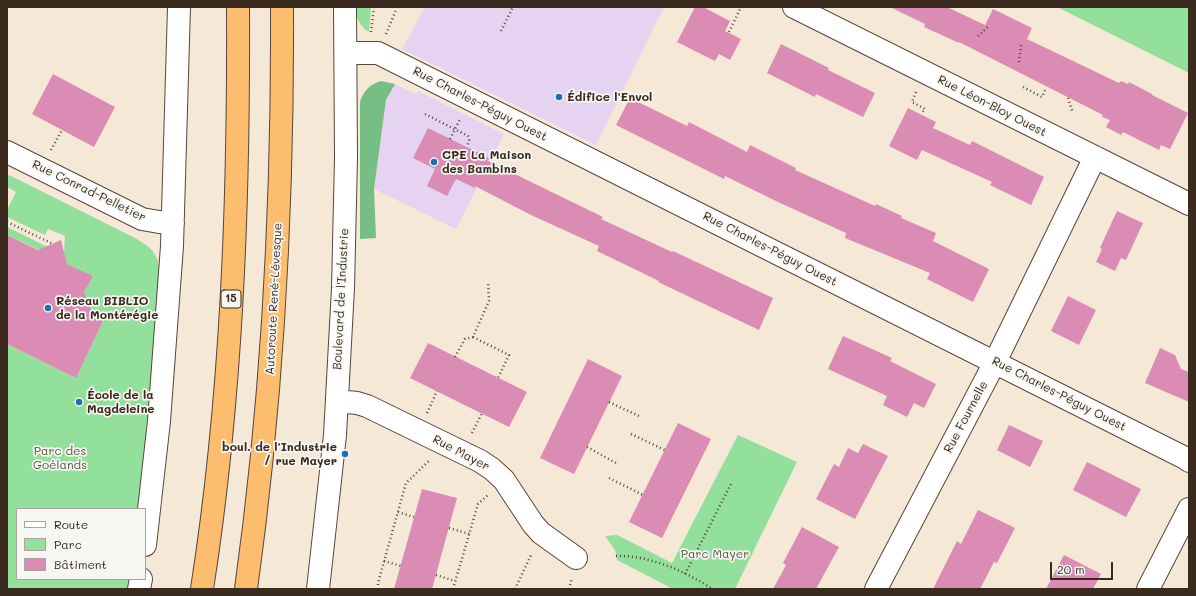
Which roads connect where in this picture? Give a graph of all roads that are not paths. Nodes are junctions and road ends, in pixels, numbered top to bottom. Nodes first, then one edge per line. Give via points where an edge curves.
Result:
1 (179, 7) edge
2 (238, 7) edge
3 (282, 7) edge
4 (345, 7) edge
5 (794, 7) edge
6 (346, 52) junction
7 (7, 152) edge
8 (1095, 157) junction
9 (1189, 204) edge
10 (173, 223) junction
11 (995, 362) junction
12 (337, 401) junction
13 (1189, 461) edge
14 (1189, 509) edge
15 (146, 536) edge
16 (576, 558) dead end
17 (202, 589) edge
18 (246, 589) edge
19 (318, 589) edge
20 (876, 589) edge
21 (1148, 589) edge

1 - 10 street
2 - 17 highway, 15 via 237,200 217,470
3 - 18 highway, Autoroute René-Lévesque via 282,123 271,370
4 - 6 street, Boulevard de l'Industrie
5 - 8 street, Rue Léon-Bloy Ouest
6 - 11 street, Rue Charles-Péguy Ouest via 378,53
6 - 12 street, Boulevard de l'Industrie via 345,226
7 - 10 street, Rue Conrad-Pelletier via 142,219
8 - 9 street, Rue Léon-Bloy Ouest
8 - 11 street, Rue Fournelle
10 - 15 street via 159,420
11 - 13 street, Rue Charles-Péguy Ouest
11 - 20 street, Rue Fournelle
12 - 16 street, Rue Mayer via 367,406 480,461 504,480 533,524
12 - 19 street, Boulevard de l'Industrie
14 - 21 street

